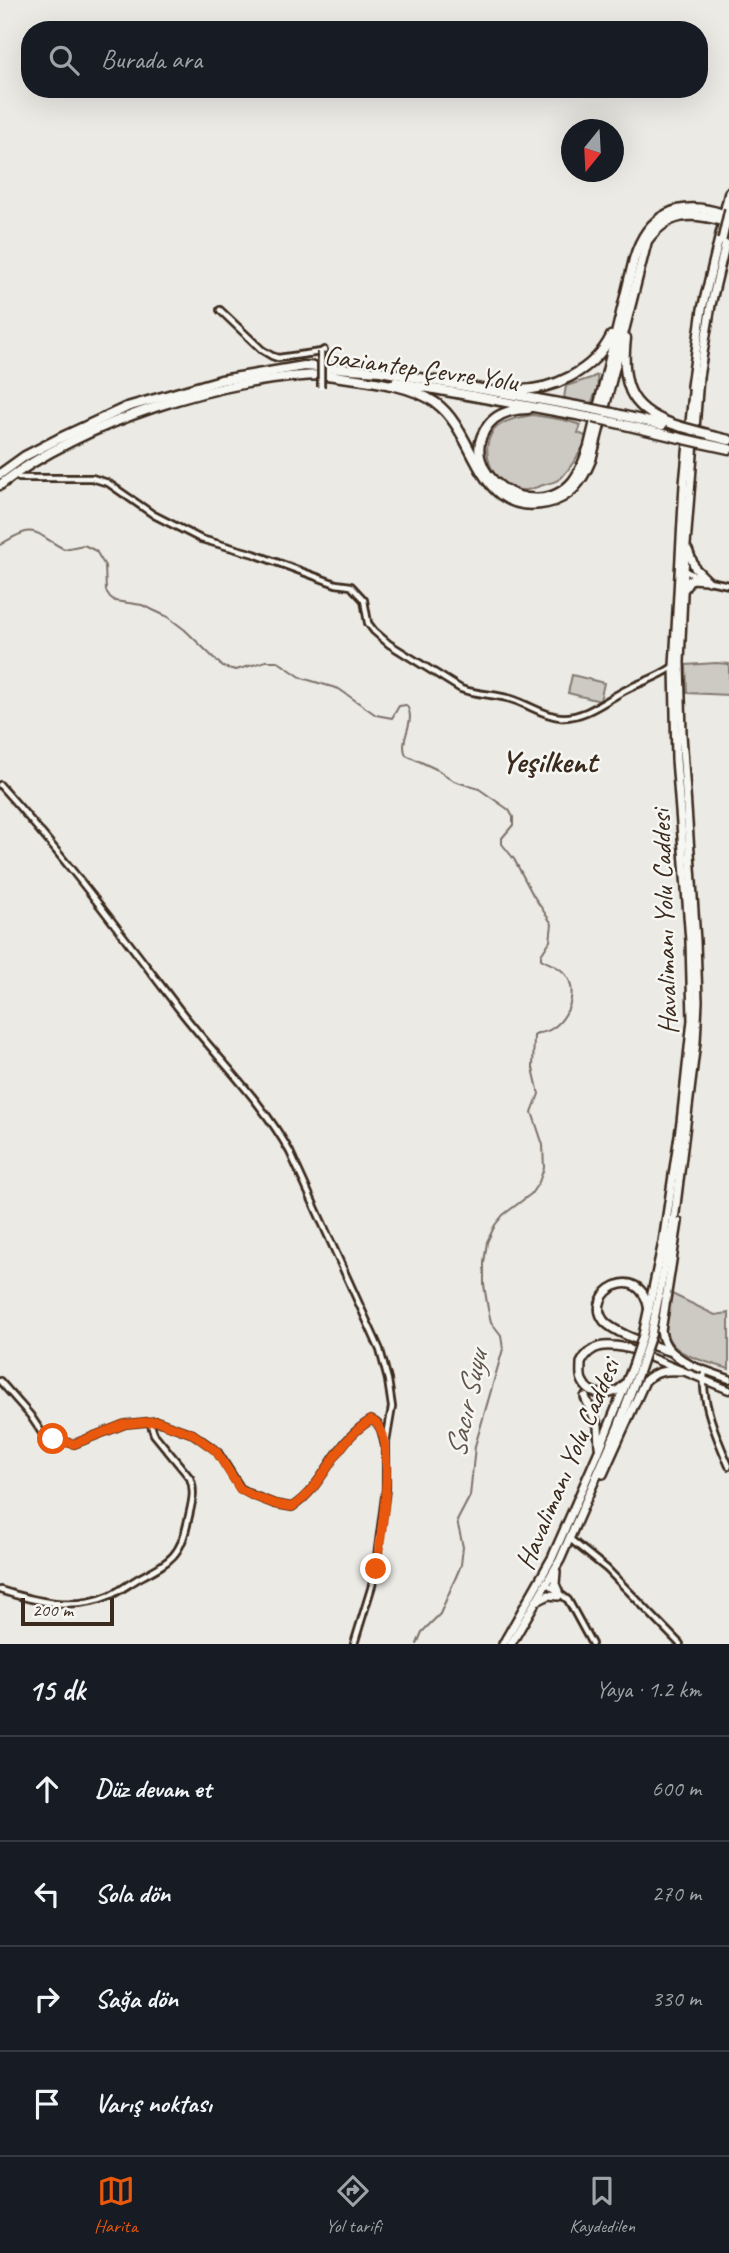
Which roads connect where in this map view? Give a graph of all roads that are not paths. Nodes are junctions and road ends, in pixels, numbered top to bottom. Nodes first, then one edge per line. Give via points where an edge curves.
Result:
1 (729, 192) edge
2 (726, 218) edge
3 (726, 244) edge
4 (631, 284) junction
5 (220, 310) dead end
6 (380, 371) junction
7 (327, 375) junction
8 (321, 387) dead end
9 (692, 402) junction
10 (592, 415) junction
11 (681, 431) junction
12 (708, 438) junction
13 (725, 439) edge
14 (729, 449) edge
15 (0, 474) edge
16 (19, 478) dead end
17 (0, 485) edge
18 (687, 543) junction
19 (682, 568) junction
20 (708, 581) junction
21 (729, 585) edge
22 (683, 599) junction
23 (674, 666) junction
24 (662, 675) junction
25 (674, 680) junction
26 (0, 785) edge
27 (685, 1140) junction
28 (649, 1314) junction
29 (647, 1335) junction
30 (627, 1349) joint
31 (671, 1353) junction
32 (690, 1364) joint
33 (637, 1367) junction
34 (680, 1371) junction
35 (705, 1371) junction
36 (629, 1377) junction
37 (703, 1379) junction
38 (729, 1379) edge
39 (0, 1381) edge
40 (729, 1390) edge
41 (585, 1397) dead end
42 (150, 1422) junction
43 (386, 1450) junction
44 (598, 1454) junction
45 (729, 1466) edge
46 (577, 1521) junction
47 (570, 1539) junction
48 (556, 1567) junction
49 (543, 1583) junction
50 (0, 1590) edge
51 (558, 1594) junction
52 (536, 1603) junction
53 (354, 1644) edge
54 (503, 1644) edge
55 (511, 1644) edge
56 (592, 1644) edge
57 (680, 1644) edge

1 - 2 highway
2 - 3 highway, Havalimanı Yolu Caddesi, bridge
2 - 3 highway, Havalimanı Yolu Caddesi, bridge
2 - 4 highway via 687,215 658,228
2 - 9 highway via 695,345
3 - 9 highway, Havalimanı Yolu Caddesi via 703,323
3 - 18 highway, Havalimanı Yolu Caddesi via 703,350
4 - 6 highway via 605,347 585,367 547,386 516,390
4 - 7 highway via 591,460 572,491 552,502 518,503 494,491 458,426 434,401 400,388
4 - 10 highway via 589,446 575,479 559,492 528,499 505,491 485,470 482,435 505,412 534,409
4 - 11 highway via 626,385 646,412
5 - 8 street, bridge via 272,356 322,351
6 - 10 highway, Gaziantep Çevre Yolu
6 - 15 highway, Gaziantep Çevre Yolu via 304,366 221,380 127,407 25,456
7 - 10 highway, Gaziantep Çevre Yolu
7 - 17 highway, Gaziantep Çevre Yolu via 223,389 130,415 29,464
9 - 19 highway, Havalimanı Yolu Caddesi
10 - 11 highway, Gaziantep Çevre Yolu, bridge
11 - 12 highway, Gaziantep Çevre Yolu, bridge
12 - 13 highway, Gaziantep Çevre Yolu
12 - 14 highway, Gaziantep Çevre Yolu
16 - 24 street via 92,478 108,483 154,515 201,539 351,586 363,600 374,631 473,693 515,700 564,718 604,705 621,692
18 - 19 highway, Havalimanı Yolu Caddesi
18 - 20 highway via 691,560
19 - 20 street
19 - 22 highway, Havalimanı Yolu Caddesi
19 - 23 highway, Havalimanı Yolu Caddesi
20 - 21 street
20 - 22 highway via 691,579
22 - 27 highway, Havalimanı Yolu Caddesi via 682,721 698,1001
23 - 24 street
23 - 25 highway, Havalimanı Yolu Caddesi
24 - 25 street
25 - 28 highway, Havalimanı Yolu Caddesi via 692,1020 681,1122
26 - 43 street via 249,1093 288,1149 380,1350 392,1407
27 - 29 highway, Havalimanı Yolu Caddesi via 675,1213
27 - 31 highway via 680,1209 661,1331
28 - 29 highway, Havalimanı Yolu Caddesi
28 - 31 highway via 642,1291 630,1284 612,1286 601,1302 604,1321
29 - 33 highway, Havalimanı Yolu Caddesi, bridge
30 - 34 main road
30 - 36 highway via 600,1345 590,1350 581,1363 581,1374 586,1386 603,1395 623,1387
31 - 32 highway
32 - 35 main road
33 - 36 highway, Havalimanı Yolu Caddesi
33 - 46 highway, Havalimanı Yolu Caddesi via 618,1427
34 - 37 main road
34 - 46 highway via 661,1371 645,1381
35 - 37 street
35 - 38 main road
36 - 44 highway, Havalimanı Yolu Caddesi
37 - 40 main road
37 - 45 street via 707,1405
39 - 42 street via 42,1433 59,1441 74,1444 125,1424
41 - 44 highway via 598,1426
42 - 43 street via 193,1434 216,1451 240,1489 292,1507 314,1488 346,1440 371,1420 381,1427
42 - 50 street via 154,1434 193,1484 187,1526 176,1554 113,1594 89,1602 45,1602
43 - 53 street via 376,1573
44 - 49 highway, Havalimanı Yolu Caddesi
46 - 47 highway, Havalimanı Yolu Caddesi
47 - 48 highway, Havalimanı Yolu Caddesi
47 - 57 street via 607,1569
48 - 49 highway, Havalimanı Yolu Caddesi
48 - 51 highway
49 - 51 street
49 - 52 highway, Havalimanı Yolu Caddesi
49 - 54 highway, Havalimanı Yolu Caddesi
51 - 52 highway via 546,1595
51 - 56 street via 571,1605
52 - 55 highway, Havalimanı Yolu Caddesi

